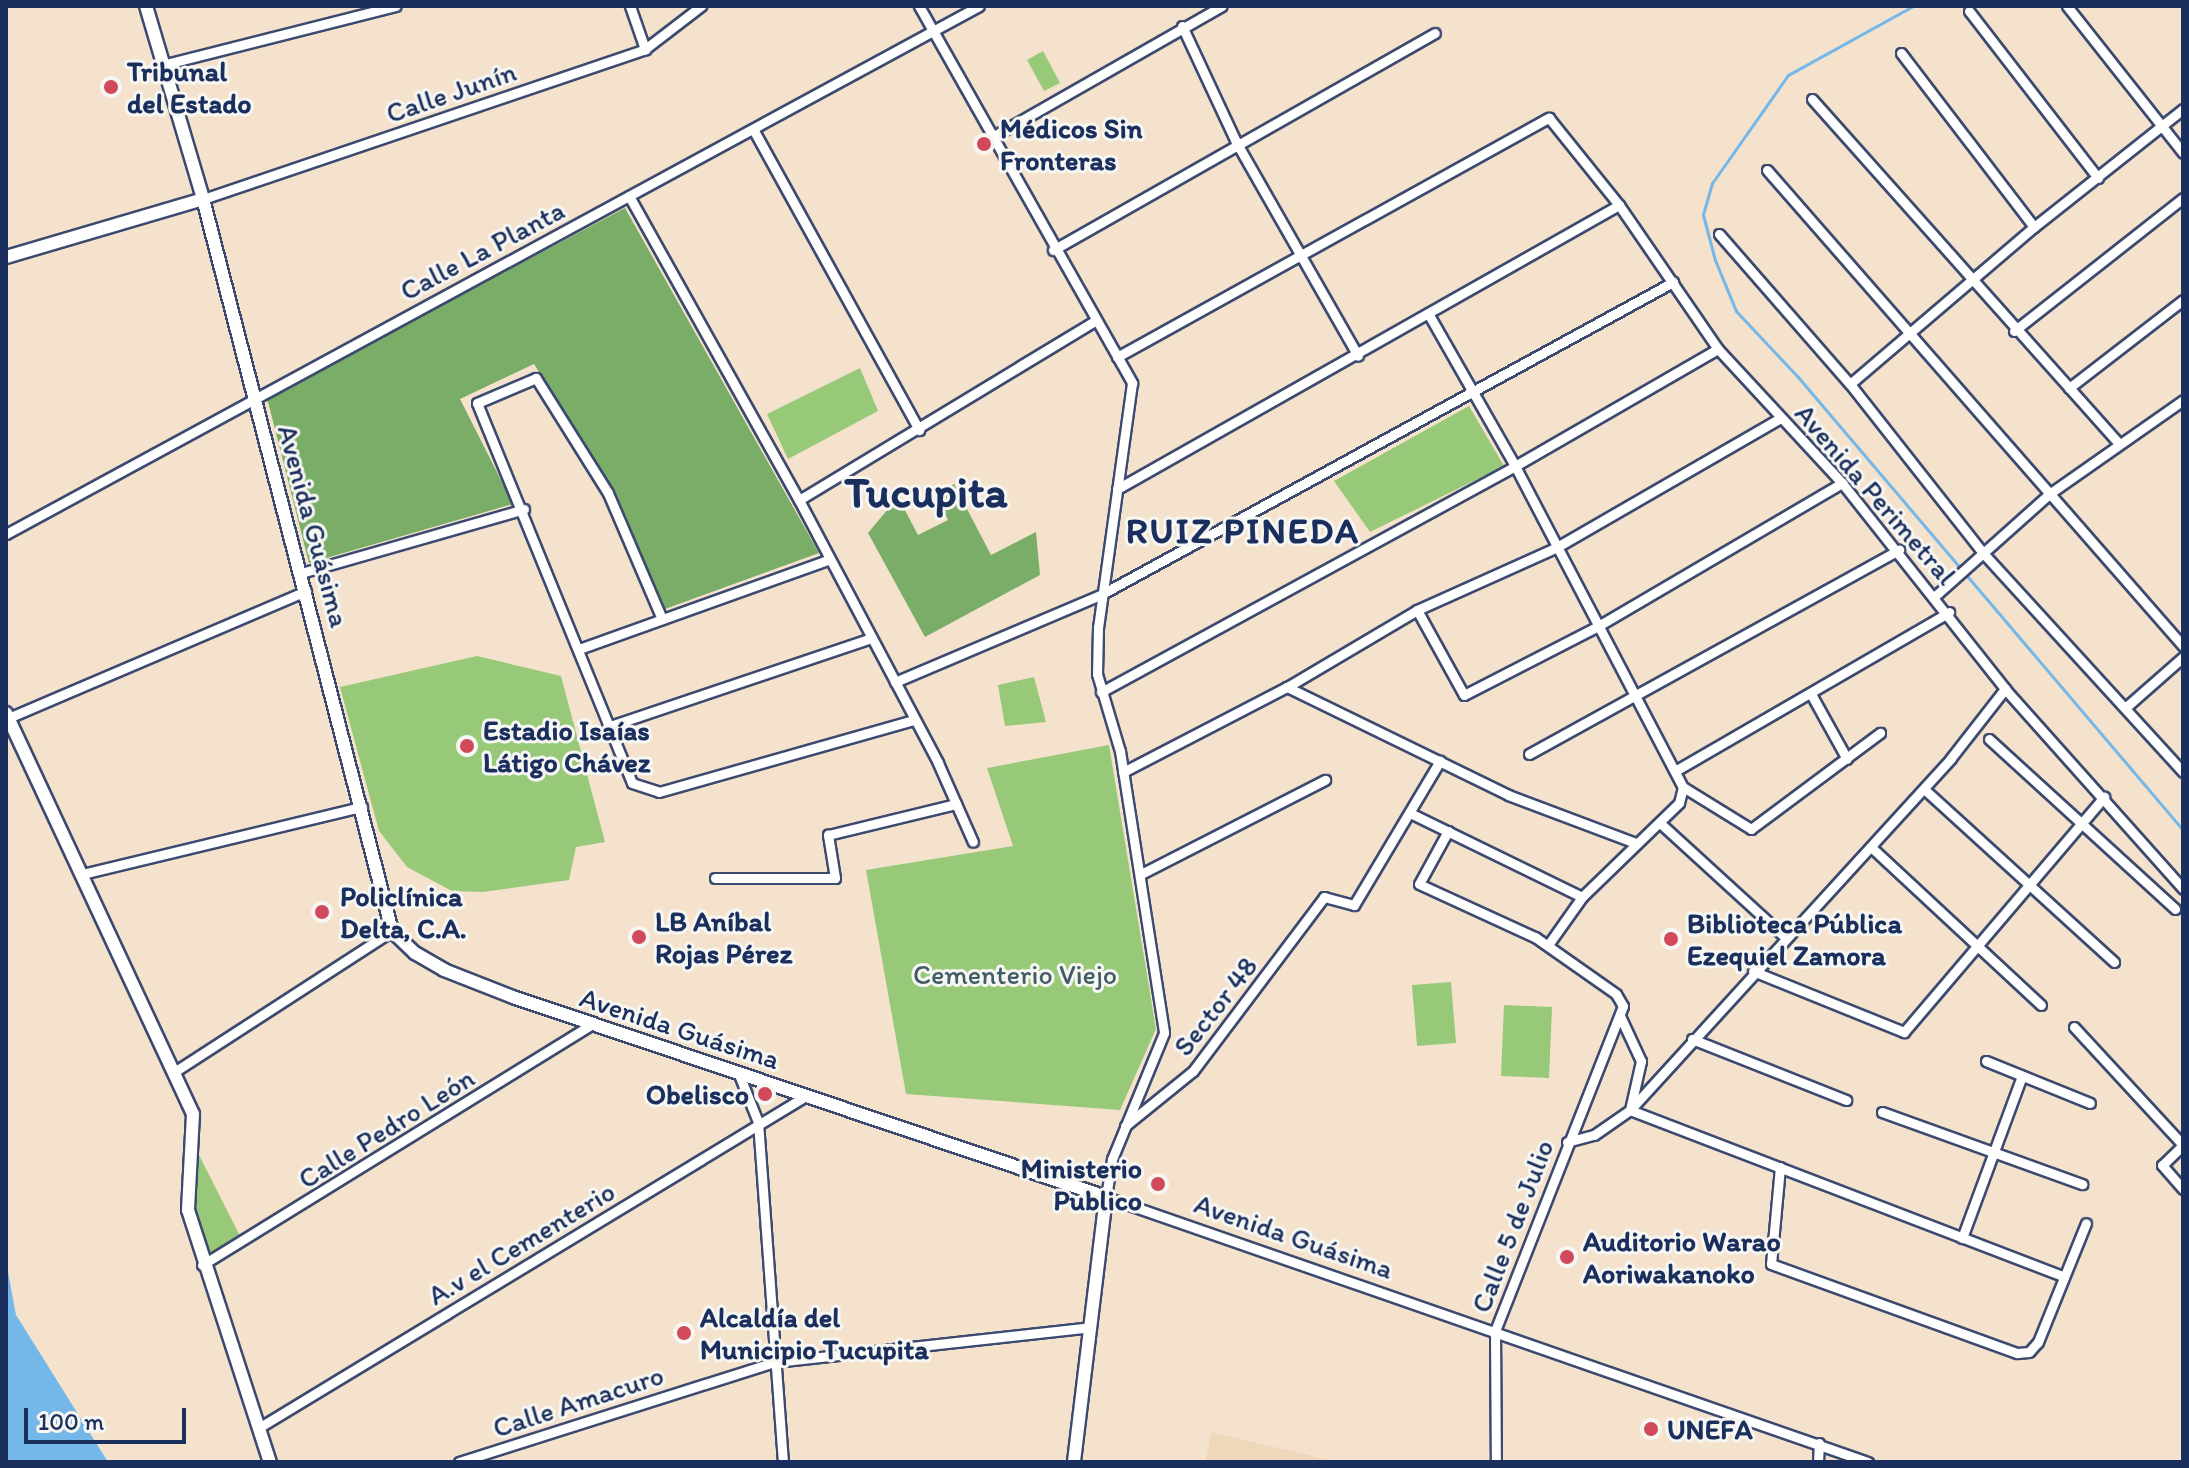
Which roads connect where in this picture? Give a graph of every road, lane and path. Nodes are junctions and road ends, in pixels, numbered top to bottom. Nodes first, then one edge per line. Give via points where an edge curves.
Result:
1 (146, 6) edge
2 (396, 6) edge
3 (630, 6) edge
4 (701, 6) edge
5 (919, 6) edge
6 (979, 6) edge
7 (1222, 6) edge
8 (2067, 6) edge
9 (1969, 11) dead end
10 (1182, 26) junction
11 (933, 32) junction
12 (1435, 33) dead end
13 (645, 49) junction
14 (1901, 53) dead end
15 (162, 65) junction
16 (1812, 99) dead end
17 (2183, 109) edge
18 (2163, 128) junction
19 (753, 129) junction
20 (994, 136) junction
21 (1236, 142) junction
22 (2183, 153) edge
23 (1767, 170) dead end
24 (2098, 178) junction
25 (629, 196) junction
26 (2183, 198) edge
27 (203, 199) junction
28 (1619, 205) junction
29 (2034, 227) junction
30 (1719, 234) dead end
31 (1053, 250) junction
32 (1303, 256) junction
33 (6, 257) edge
34 (1970, 280) junction
35 (1673, 282) junction
36 (2183, 300) edge
37 (1429, 315) junction
38 (1094, 321) junction
39 (2014, 331) junction
40 (1907, 336) junction
41 (1718, 349) junction
42 (1358, 356) junction
43 (1117, 357) junction
44 (1850, 384) junction
45 (2069, 388) junction
46 (1471, 394) junction
47 (256, 397) junction
48 (2183, 400) edge
49 (1780, 418) junction
50 (919, 430) junction
51 (2119, 444) junction
52 (1515, 466) junction
53 (1842, 483) junction
54 (1117, 489) junction
55 (2049, 494) junction
56 (799, 500) junction
57 (524, 509) junction
58 (6, 534) edge
59 (1557, 547) junction
60 (1899, 550) junction
61 (1984, 554) junction
62 (828, 560) junction
63 (301, 573) junction
64 (306, 591) junction
65 (1102, 594) junction
66 (1935, 596) junction
67 (1417, 610) junction
68 (1949, 612) junction
69 (662, 619) junction
70 (1598, 626) junction
71 (871, 638) junction
72 (2183, 646) edge
73 (579, 649) junction
74 (2183, 657) edge
75 (895, 682) junction
76 (1287, 687) junction
77 (2005, 689) junction
78 (1101, 692) junction
79 (1811, 694) junction
80 (1636, 695) junction
81 (2125, 708) junction
82 (7, 716) edge
83 (913, 720) junction
84 (607, 727) junction
85 (1880, 733) dead end
86 (1989, 739) dead end
87 (1529, 754) dead end
88 (1847, 759) junction
89 (1440, 761) junction
90 (1675, 771) junction
91 (1123, 772) junction
92 (2183, 772) edge
93 (1325, 780) dead end
94 (1683, 787) junction
95 (1924, 789) junction
96 (2104, 797) junction
97 (956, 804) junction
98 (362, 807) junction
99 (1410, 813) junction
100 (1660, 823) junction
101 (2082, 824) junction
102 (1448, 831) junction
103 (973, 842) dead end
104 (1636, 843) junction
105 (1871, 847) junction
106 (82, 874) junction
107 (1141, 874) junction
108 (715, 878) dead end
109 (2030, 886) junction
110 (2183, 889) edge
111 (1582, 897) junction
112 (2175, 909) dead end
113 (392, 931) junction
114 (1785, 937) junction
115 (1548, 945) junction
116 (1978, 946) junction
117 (2114, 962) dead end
118 (1753, 971) junction
119 (2041, 1005) dead end
120 (1620, 1016) junction
121 (592, 1024) junction
122 (2074, 1027) dead end
123 (1692, 1039) junction
124 (1986, 1061) dead end
125 (174, 1072) junction
126 (738, 1072) junction
127 (2022, 1076) junction
128 (806, 1096) junction
129 (1846, 1100) dead end
130 (2090, 1103) dead end
131 (1630, 1110) junction
132 (1882, 1112) dead end
133 (758, 1122) junction
134 (1124, 1127) junction
135 (1567, 1142) junction
136 (2183, 1145) edge
137 (1994, 1151) junction
138 (1780, 1167) junction
139 (2082, 1184) dead end
140 (2183, 1189) edge
141 (1106, 1197) junction
142 (2086, 1223) dead end
143 (1962, 1238) junction
144 (202, 1265) junction
145 (2064, 1277) junction
146 (1090, 1327) junction
147 (1495, 1331) junction
148 (775, 1362) junction
149 (260, 1427) junction
150 (1819, 1443) junction
151 (270, 1462) edge
152 (459, 1462) edge
153 (783, 1462) edge
154 (1074, 1462) edge
155 (1496, 1462) edge
156 (1818, 1462) edge
157 (1868, 1462) edge

1 - 15 main road, Avenida Guásima
2 - 15 street
3 - 13 street
4 - 13 street, Calle Junín
5 - 11 street
6 - 11 street, Calle La Planta
7 - 10 street
8 - 18 street
9 - 24 street
10 - 20 street
10 - 21 street
11 - 19 street, Calle La Planta
11 - 20 street
12 - 21 street
13 - 27 street, Calle Junín
14 - 29 street
15 - 27 main road, Avenida Guásima
16 - 34 street
17 - 18 street
18 - 22 street
18 - 24 street
19 - 25 street, Calle La Planta
19 - 50 street
20 - 31 street
21 - 31 street
21 - 32 street
23 - 40 street
24 - 29 street
25 - 47 street, Calle La Planta
25 - 56 street
26 - 39 street
27 - 33 main road
27 - 47 main road, Avenida Guásima
28 - 32 street, Avenida Perimetral via 1549,118
28 - 35 street, Avenida Perimetral
28 - 37 street
29 - 34 street
30 - 44 street
31 - 38 street
32 - 42 street
32 - 43 street
34 - 39 street
34 - 40 street
35 - 41 street, Avenida Perimetral
35 - 46 street
36 - 45 street
37 - 42 street
37 - 46 street
38 - 43 street
38 - 50 street
39 - 45 street
40 - 44 street
40 - 55 street
41 - 49 street, Avenida Perimetral
41 - 52 street
42 - 54 street
43 - 54 street via 1132,383
44 - 61 street
45 - 51 street
46 - 52 street
46 - 65 street
47 - 58 street, Calle La Planta
47 - 63 main road, Avenida Guásima
48 - 51 street
49 - 53 street, Avenida Perimetral
49 - 59 street
50 - 56 street
51 - 55 street
52 - 59 street
52 - 78 street
53 - 60 street, Avenida Perimetral
53 - 70 street
54 - 65 street
55 - 61 street
55 - 72 street
56 - 62 street
57 - 63 street
57 - 69 street via 477,403 536,378 608,493
57 - 73 street
59 - 67 street
59 - 70 street
60 - 66 street, Avenida Perimetral
60 - 80 street
61 - 66 street
61 - 81 street
62 - 69 street
62 - 71 street
63 - 64 main road, Avenida Guásima
64 - 82 street
64 - 98 main road, Avenida Guásima
65 - 75 street
65 - 78 street via 1096,652
66 - 68 street, Avenida Perimetral
67 - 70 street via 1464,695
67 - 76 street
68 - 77 street, Avenida Perimetral
68 - 79 street
69 - 73 street
70 - 80 street
71 - 75 street
71 - 84 street
73 - 84 street
74 - 81 street
75 - 83 street
76 - 89 street
76 - 91 street
77 - 95 street
77 - 96 street, Avenida Perimetral
78 - 91 street
79 - 88 street
79 - 90 street
80 - 87 street
80 - 90 street
81 - 92 street
82 - 106 main road
83 - 84 street via 659,792 632,783
83 - 97 street
85 - 88 street
86 - 101 street
88 - 94 street via 1751,829
89 - 99 street
89 - 104 street via 1508,795
90 - 94 street
91 - 107 street
93 - 107 street
94 - 100 street via 1679,803
95 - 105 street
95 - 109 street
96 - 101 street
96 - 110 street, Avenida Perimetral
97 - 103 street
97 - 108 street via 828,835 835,878
98 - 106 street
98 - 113 main road, Avenida Guásima
99 - 102 street
99 - 134 street, Sector 48 via 1354,905 1324,897 1193,1071
100 - 104 street
100 - 114 street
101 - 109 street
101 - 112 street
102 - 111 street
102 - 115 street via 1419,884
104 - 111 street
105 - 114 street
105 - 116 street
106 - 125 main road
107 - 134 street via 1164,1033
109 - 116 street
109 - 117 street
111 - 115 street
113 - 121 main road, Avenida Guásima via 444,970
113 - 125 street
114 - 118 street
115 - 120 street via 1616,994 1623,1006
116 - 118 street via 1904,1032
116 - 119 street
118 - 123 street
120 - 131 street via 1641,1061
120 - 135 street, Calle 5 de Julio
121 - 126 main road, Avenida Guásima
121 - 144 street, Calle Pedro León
122 - 136 street
123 - 129 street
123 - 131 street
124 - 127 street
125 - 144 main road via 193,1114 188,1210
126 - 128 main road, Avenida Guásima
126 - 133 street
127 - 130 street
127 - 137 street
128 - 133 street, A.v el Cementerio
128 - 141 main road, Avenida Guásima
131 - 135 street via 1594,1135
131 - 138 street
132 - 137 street
133 - 148 street
133 - 149 street, A.v el Cementerio
134 - 141 street
135 - 147 street, Calle 5 de Julio
136 - 140 street via 2162,1165
137 - 139 street
137 - 143 street
138 - 143 street
138 - 145 street via 1771,1264 2017,1353 2029,1352 2038,1342
141 - 146 main road
141 - 147 street, Avenida Guásima
142 - 145 street
143 - 145 street
144 - 149 main road
146 - 148 street, Calle Amacuro
146 - 154 main road
147 - 150 street, Avenida Guásima
147 - 155 street, Calle 5 de Julio
148 - 152 street, Calle Amacuro
148 - 153 street
149 - 151 main road
150 - 156 street
150 - 157 street, Avenida Guásima

